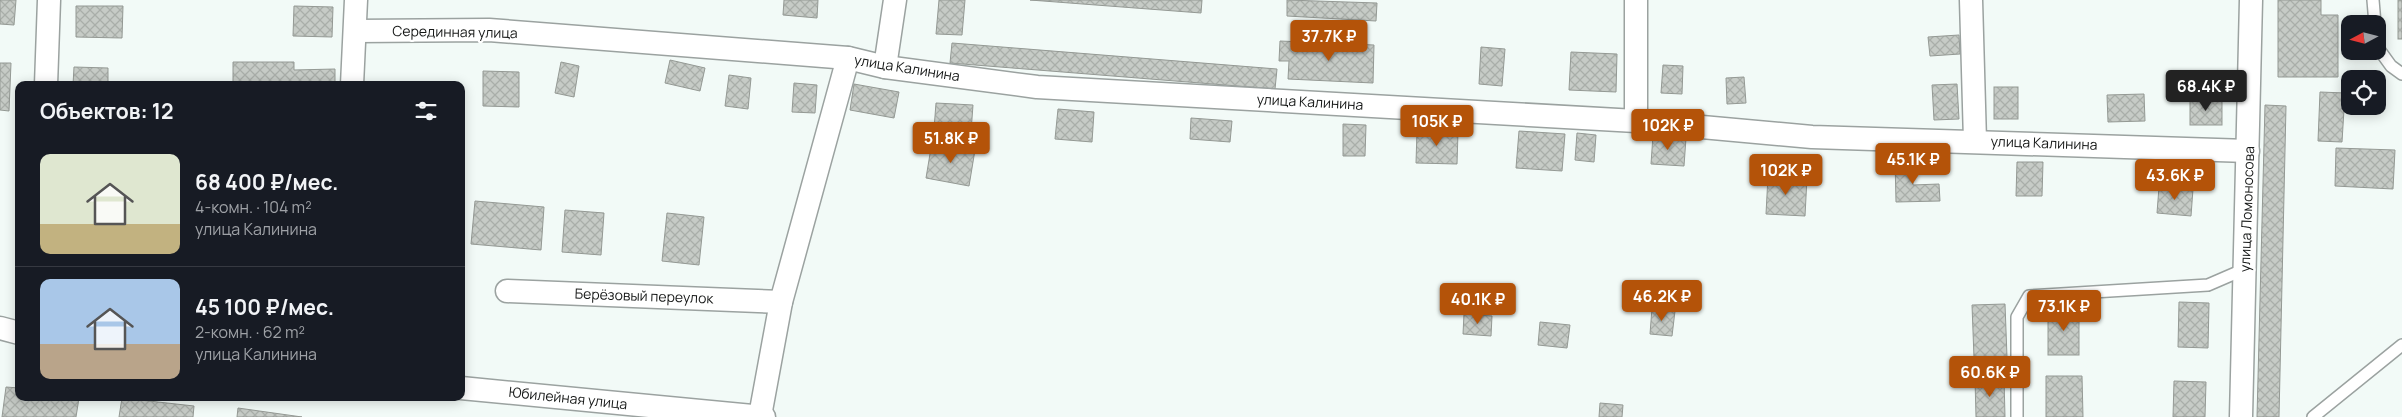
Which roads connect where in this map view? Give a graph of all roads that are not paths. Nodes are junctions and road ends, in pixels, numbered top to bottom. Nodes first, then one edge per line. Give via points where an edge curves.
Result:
1 (49, 0) edge
2 (356, 0) edge
3 (895, 0) edge
4 (1636, 0) edge
5 (1971, 0) edge
6 (2251, 0) edge
7 (2373, 0) edge
8 (2374, 15) edge
9 (356, 31) junction
10 (554, 35) joint
11 (848, 58) junction
12 (2386, 59) edge
13 (885, 67) junction
14 (2402, 74) edge
15 (46, 81) edge
16 (352, 81) edge
17 (1636, 121) junction
18 (1974, 141) junction
19 (2248, 151) junction
20 (2245, 269) junction
21 (507, 291) dead end
22 (781, 302) junction
23 (0, 328) edge
24 (15, 332) edge
25 (2401, 350) edge
26 (465, 388) edge
27 (762, 417) edge
28 (2017, 417) edge
29 (2241, 417) edge
30 (2313, 417) edge

1 - 15 street
2 - 9 street
3 - 13 street
4 - 17 street
5 - 18 street
6 - 19 street, улица Ломоносова
7 - 8 lane
9 - 10 street, Серединная улица via 489,30
9 - 16 street
10 - 11 street, улица Калинина
11 - 13 street, улица Калинина
11 - 22 street
12 - 14 lane
13 - 17 street, улица Калинина via 1038,87
17 - 18 street, улица Калинина via 1812,137
18 - 19 street, улица Калинина
19 - 20 street, улица Ломоносова
20 - 28 lane via 2208,285 2029,296 2017,317
20 - 29 street, улица Ломоносова
21 - 22 street, Берёзовый переулок
22 - 27 street
23 - 24 street
25 - 30 lane
26 - 27 street, Юбилейная улица

